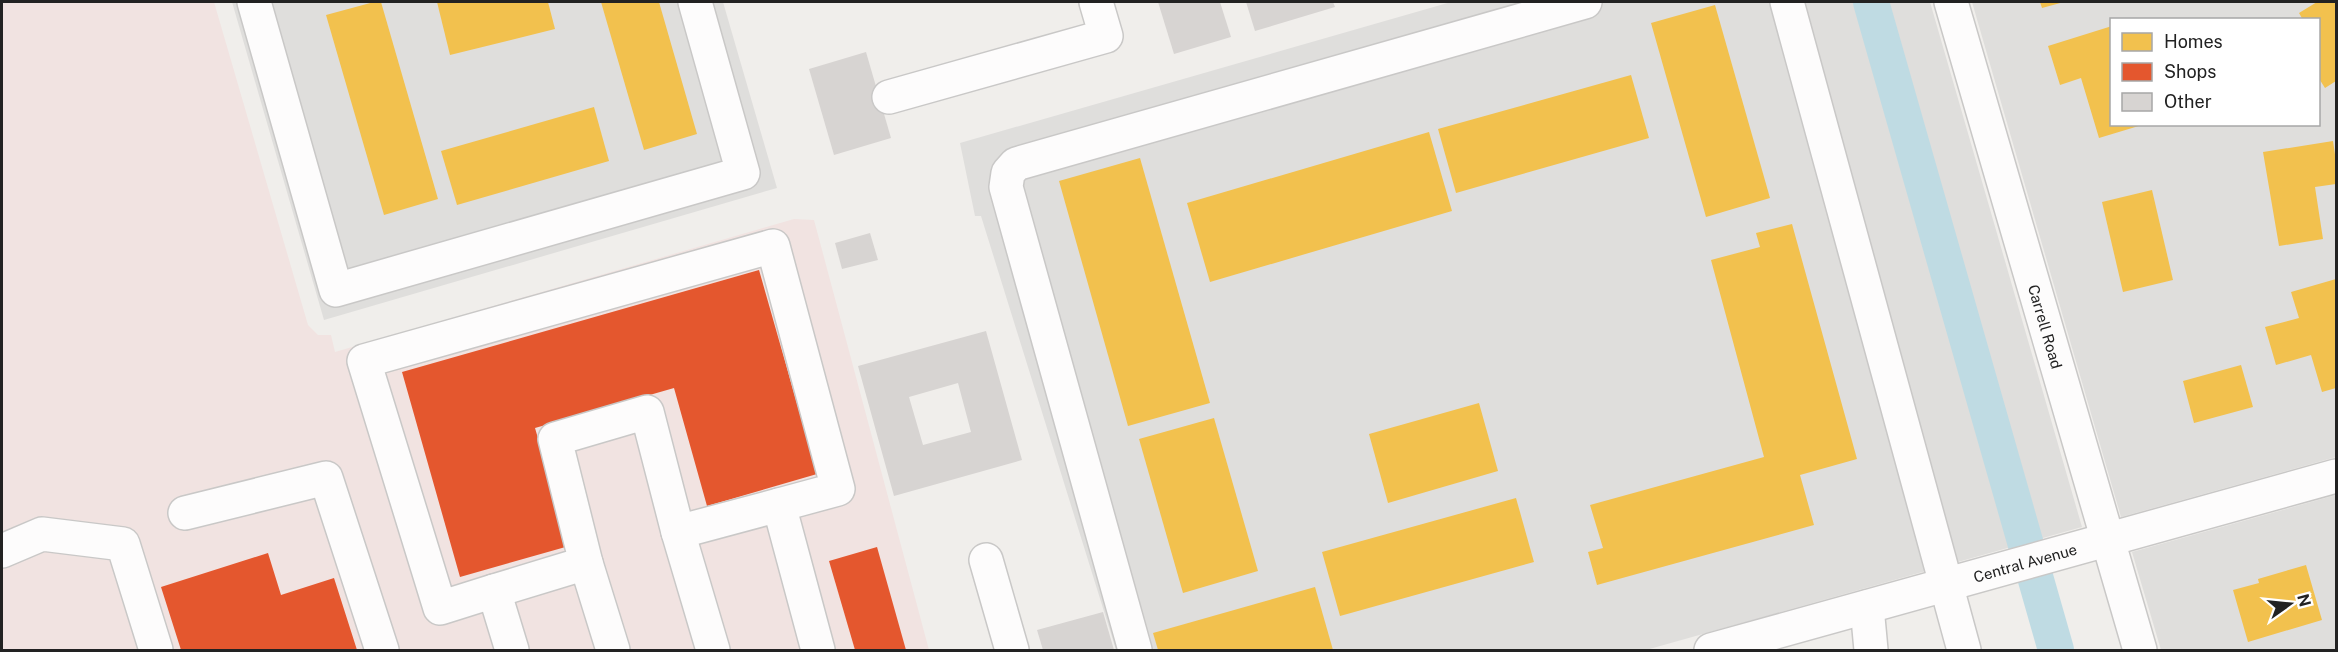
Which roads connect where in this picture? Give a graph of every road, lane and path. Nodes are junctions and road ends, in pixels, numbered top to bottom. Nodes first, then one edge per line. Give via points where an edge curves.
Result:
1 (254, 2) edge
2 (695, 2) edge
3 (1096, 2) edge
4 (1585, 2) edge
5 (1787, 2) edge
6 (1951, 2) edge
7 (889, 97) dead end
8 (2337, 476) edge
9 (779, 505) junction
10 (185, 513) dead end
11 (678, 532) junction
12 (2107, 540) junction
13 (2, 551) edge
14 (986, 560) dead end
15 (586, 563) junction
16 (1945, 585) junction
17 (494, 591) junction
18 (1867, 607) junction
19 (156, 651) edge
20 (382, 651) edge
21 (512, 651) edge
22 (613, 651) edge
23 (713, 651) edge
24 (818, 651) edge
25 (1012, 651) edge
26 (1135, 651) edge
27 (1711, 651) edge
28 (1871, 651) edge
29 (1964, 651) edge
30 (2140, 651) edge

1 - 2 street via 336,290 743,173
3 - 7 street via 1106,36
4 - 26 street via 1016,164 1008,173 1006,188
5 - 16 street
6 - 12 street, Carrell Road
8 - 12 street, Central Avenue
9 - 11 street
9 - 17 street via 838,489 773,246 364,361 440,608
9 - 24 street
10 - 20 street via 326,478
11 - 15 street via 647,412 555,439
11 - 23 street
12 - 16 street, Central Avenue
12 - 30 street, Carrell Road
13 - 19 street via 42,534 123,544
14 - 25 street
15 - 17 street
15 - 22 street
16 - 18 street, Central Avenue
16 - 29 street
17 - 21 street
18 - 27 street, Central Avenue
18 - 28 street

